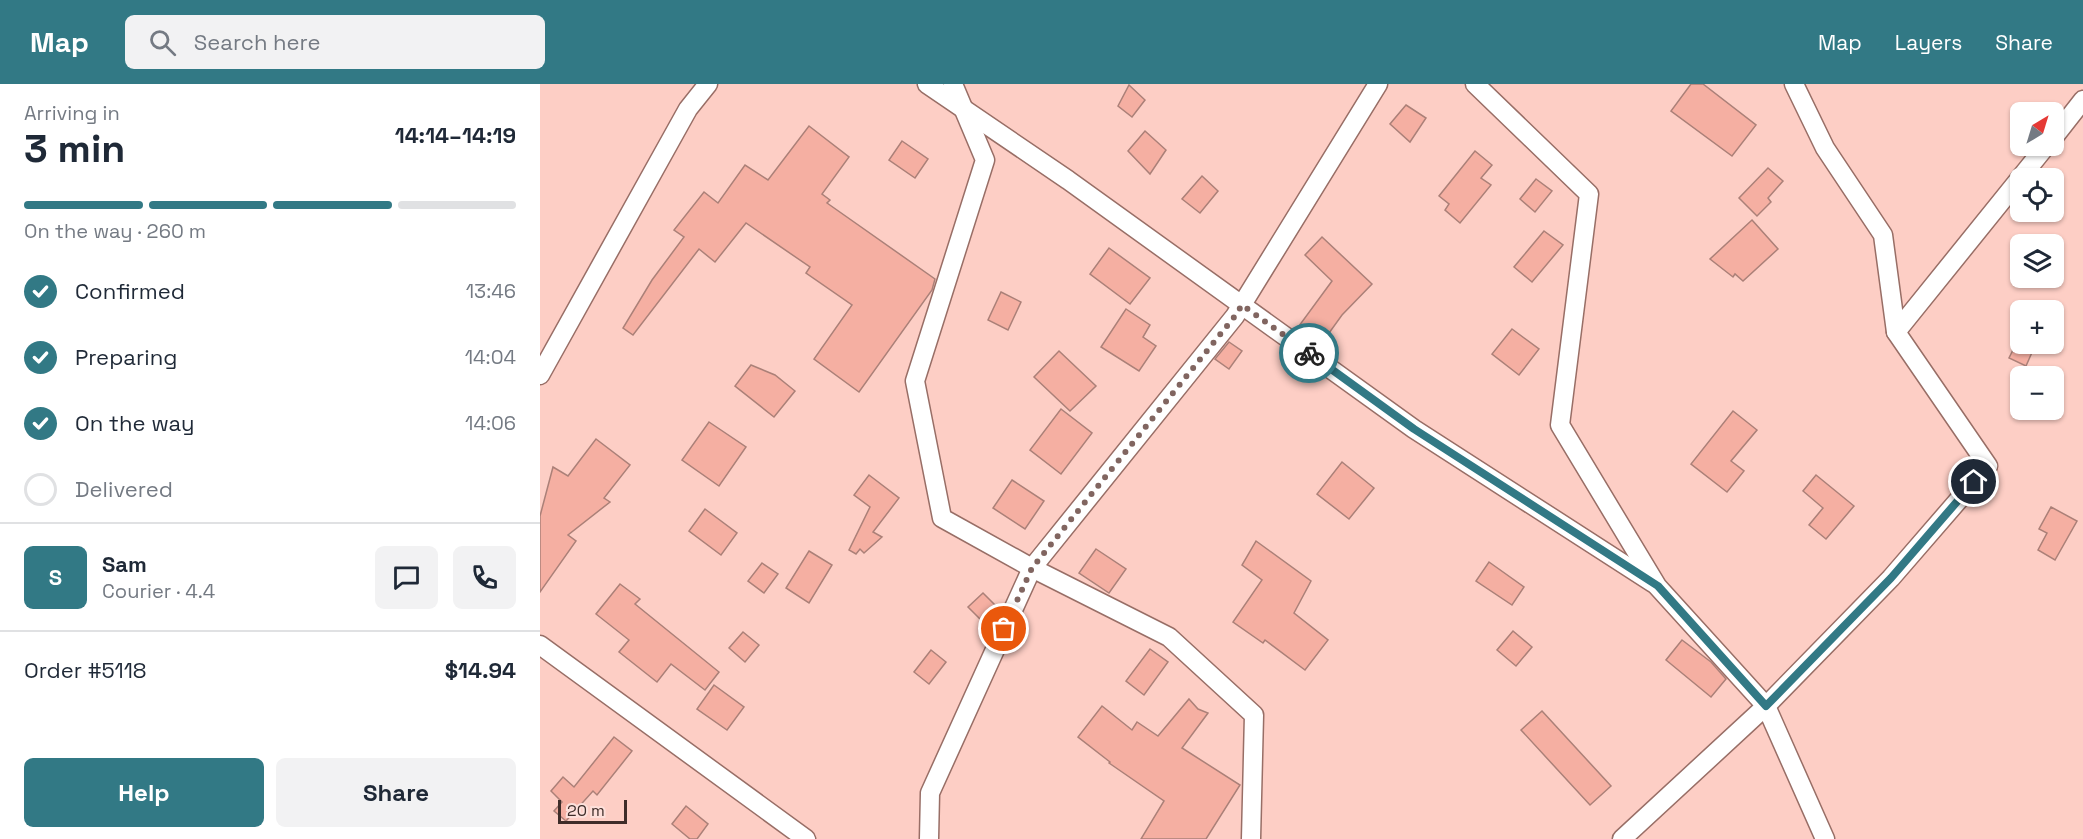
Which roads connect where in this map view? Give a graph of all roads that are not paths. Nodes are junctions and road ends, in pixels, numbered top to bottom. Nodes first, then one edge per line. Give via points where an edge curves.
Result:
1 (708, 84) edge
2 (927, 84) edge
3 (953, 84) edge
4 (1378, 84) edge
5 (1475, 84) edge
6 (1794, 84) edge
7 (2083, 100) edge
8 (964, 109) junction
9 (2064, 124) edge
10 (2038, 156) edge
11 (1242, 305) junction
12 (1896, 332) junction
13 (540, 375) edge
14 (1032, 568) junction
15 (1658, 586) junction
16 (540, 645) edge
17 (1766, 706) junction
18 (806, 839) edge
19 (928, 839) edge
20 (1251, 839) edge
21 (1622, 839) edge
22 (1825, 839) edge

1 - 13 street via 688,109
2 - 8 street
3 - 8 street
4 - 11 street
5 - 15 street via 1589,194 1560,425
6 - 12 street via 1825,148 1883,236
7 - 9 street
8 - 11 street
8 - 14 street via 985,160 915,381 942,518
10 - 12 street
11 - 14 street
11 - 15 street via 1414,429
12 - 17 street via 1988,466 1891,578
14 - 19 street via 930,793
14 - 20 street via 1169,637 1254,715
15 - 17 street
16 - 18 street
17 - 21 street
17 - 22 street

